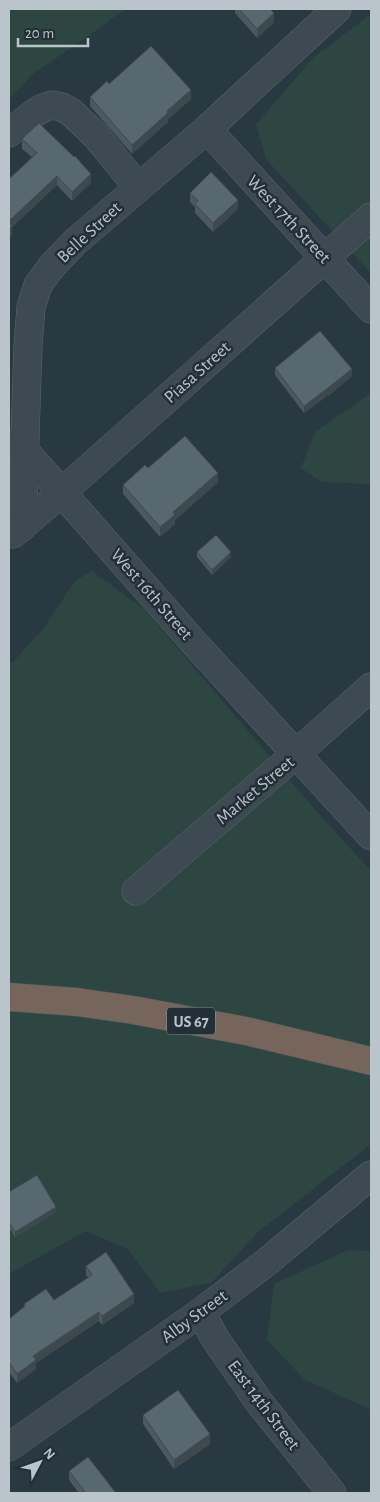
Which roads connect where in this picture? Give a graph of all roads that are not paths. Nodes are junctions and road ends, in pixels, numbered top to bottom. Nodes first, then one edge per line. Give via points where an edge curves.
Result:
1 (337, 9) edge
2 (207, 129) junction
3 (9, 133) edge
4 (138, 187) junction
5 (371, 217) edge
6 (325, 258) junction
7 (371, 309) edge
8 (16, 441) edge
9 (62, 492) junction
10 (15, 532) edge
11 (371, 687) edge
12 (296, 754) junction
13 (371, 836) edge
14 (136, 891) dead end
15 (9, 997) edge
16 (371, 1061) edge
17 (371, 1175) edge
18 (202, 1312) junction
19 (9, 1447) edge
20 (332, 1493) edge

1 - 2 street, Belle Street
2 - 4 street, Belle Street
2 - 6 street, West 17th Street
3 - 4 street via 43,108 62,107 96,136
4 - 8 street, Belle Street via 75,242 38,285 31,307
5 - 6 street, Piasa Street
6 - 7 street, West 17th Street
6 - 9 street, Piasa Street
8 - 9 street, West 16th Street
8 - 10 street, Belle Street
9 - 10 street, Piasa Street
9 - 12 street, West 16th Street
11 - 12 street, Market Street
12 - 13 street, West 16th Street
12 - 14 street, Market Street
15 - 16 highway, US 67 via 133,1010 246,1031
17 - 18 street, Alby Street
18 - 19 street, Alby Street
18 - 20 street, East 14th Street via 214,1337 260,1402

